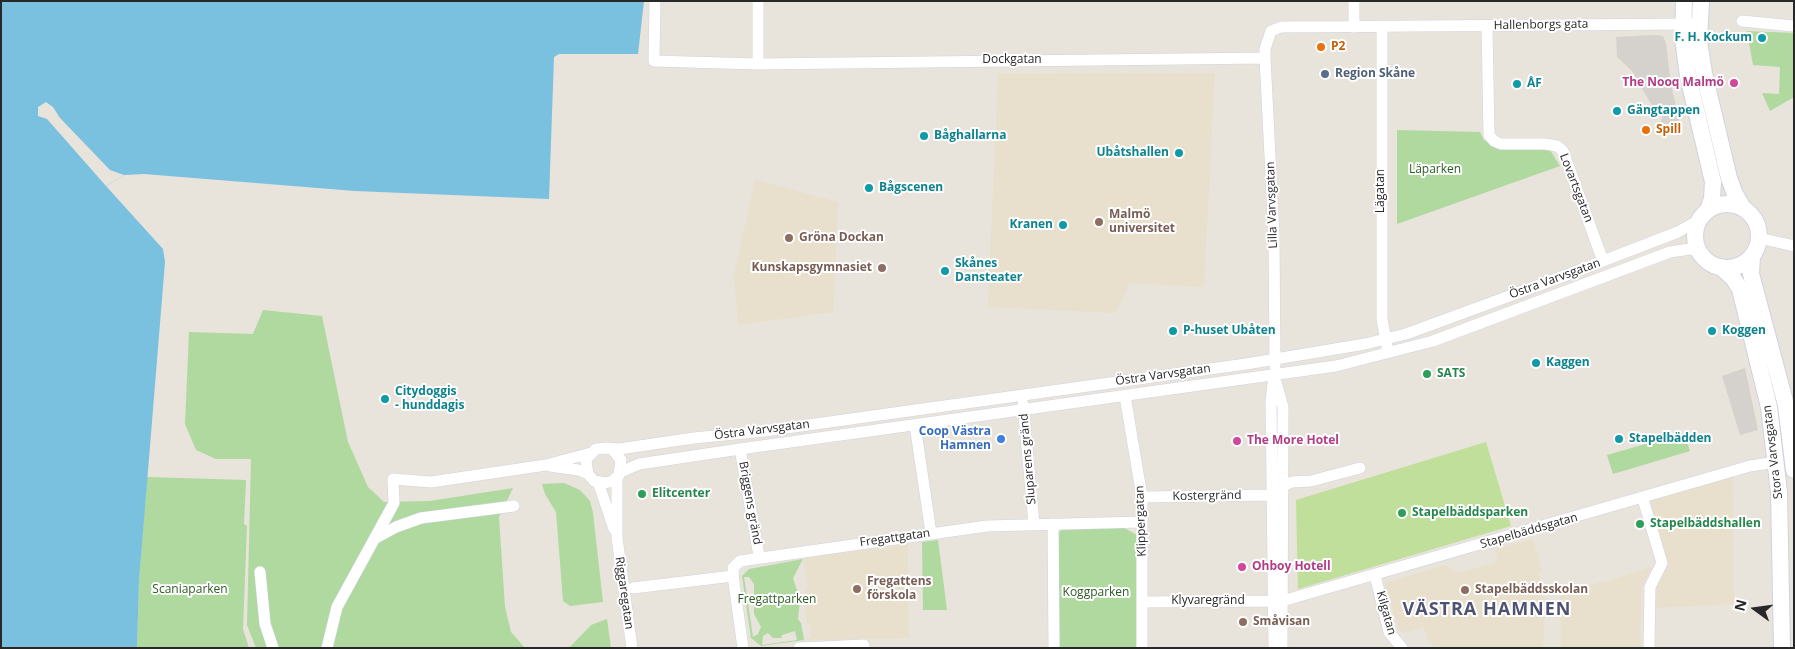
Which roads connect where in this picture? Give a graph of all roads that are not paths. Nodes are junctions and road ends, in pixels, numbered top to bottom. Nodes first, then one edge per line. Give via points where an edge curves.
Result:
1 (655, 1) edge
2 (758, 1) edge
3 (1354, 1) edge
4 (1684, 1) edge
5 (1701, 1) edge
6 (1742, 21) dead end
7 (1691, 24) junction
8 (1487, 26) junction
9 (1794, 26) edge
10 (1354, 27) junction
11 (1382, 27) junction
12 (1268, 35) joint
13 (1265, 58) junction
14 (758, 64) junction
15 (1743, 208) junction
16 (1704, 215) junction
17 (1760, 238) junction
18 (1794, 246) edge
19 (1700, 252) junction
20 (1752, 256) junction
21 (1603, 261) junction
22 (1721, 267) junction
23 (1384, 340) junction
24 (1389, 354) junction
25 (1275, 358) junction
26 (1274, 375) junction
27 (1022, 395) junction
28 (1124, 396) junction
29 (1024, 410) junction
30 (915, 426) junction
31 (607, 448) junction
32 (740, 449) junction
33 (592, 453) junction
34 (1776, 462) junction
35 (546, 466) junction
36 (1360, 468) dead end
37 (1794, 470) edge
38 (588, 474) junction
39 (619, 475) junction
40 (598, 482) junction
41 (1283, 486) junction
42 (1272, 495) junction
43 (1142, 498) junction
44 (1643, 499) junction
45 (514, 506) dead end
46 (1142, 522) junction
47 (1034, 524) junction
48 (1054, 524) junction
49 (931, 533) junction
50 (617, 538) junction
51 (372, 541) junction
52 (759, 556) junction
53 (260, 572) dead end
54 (1375, 575) junction
55 (733, 576) junction
56 (633, 588) dead end
57 (1278, 601) junction
58 (1142, 602) junction
59 (864, 645) dead end
60 (273, 648) edge
61 (327, 648) edge
62 (632, 648) edge
63 (743, 648) edge
64 (799, 648) edge
65 (1054, 648) edge
66 (1142, 648) edge
67 (1274, 648) edge
68 (1282, 648) edge
69 (1402, 648) edge
70 (1648, 648) edge
71 (1782, 648) edge

1 - 14 street, Dockgatan via 654,61
2 - 14 street
3 - 10 street
4 - 7 street
5 - 7 street
6 - 9 street
7 - 8 street, Hallenborgs gata
7 - 15 street via 1730,178
7 - 16 street via 1688,76 1713,182 1712,199
8 - 11 street, Hallenborgs gata
8 - 21 street, Lovartsgatan via 1489,135 1501,144 1545,144 1563,151
10 - 11 street, Hallenborgs gata
10 - 12 street, Hallenborgs gata via 1281,27
11 - 23 street, Lägatan via 1380,181
12 - 13 street, Lilla Varvsgatan
13 - 14 street, Dockgatan
13 - 25 street, Lilla Varvsgatan via 1274,235
15 - 16 street via 1723,204
15 - 17 street via 1755,220
16 - 19 street via 1696,238
16 - 21 street, Östra Varvsgatan via 1678,232
17 - 18 street
17 - 20 street, Stora Varvsgatan
19 - 22 street, Stora Varvsgatan via 1711,263
19 - 24 street, Östra Varvsgatan via 1690,249 1670,252 1464,330
20 - 22 street via 1741,265
20 - 37 street, Stora Varvsgatan via 1751,274 1786,405
21 - 23 street, Östra Varvsgatan
22 - 34 street, Stora Varvsgatan via 1740,289 1769,407
23 - 24 street, Lägatan
23 - 25 street, Östra Varvsgatan
24 - 26 street, Östra Varvsgatan
25 - 26 street, Lilla Varvsgatan
25 - 27 street, Östra Varvsgatan
26 - 28 street, Östra Varvsgatan
26 - 41 street, Lilla Varvsgatan via 1282,401
26 - 42 street, Lilla Varvsgatan via 1271,401
27 - 29 street, Sluparens gränd
27 - 31 street, Östra Varvsgatan via 765,431
28 - 29 street, Östra Varvsgatan
28 - 43 street, Klippergatan
29 - 30 street, Östra Varvsgatan
29 - 47 street, Sluparens gränd
30 - 32 street, Östra Varvsgatan
30 - 49 street
31 - 33 street
31 - 39 street via 618,454 621,460
32 - 39 street, Östra Varvsgatan via 639,464
32 - 52 street, Briggens gränd
33 - 35 street
33 - 38 street via 586,462
34 - 44 street, Stapelbäddsgatan via 1750,466
34 - 71 street, Stora Varvsgatan
35 - 38 street
35 - 51 street via 431,482 393,479 394,503
36 - 41 street
38 - 40 street
39 - 40 street via 609,483
39 - 50 street, Riggaregatan
40 - 50 street, Riggaregatan
41 - 42 street
41 - 57 street, Lilla Varvsgatan
42 - 43 street, Kostergränd
42 - 57 street, Lilla Varvsgatan
43 - 46 street, Klippergatan
44 - 54 street, Stapelbäddsgatan
44 - 70 street via 1662,563 1650,587
45 - 51 street via 421,518 396,526
46 - 48 street, Fregattgatan
46 - 58 street, Klippergatan
47 - 48 street, Fregattgatan
47 - 49 street, Fregattgatan
48 - 65 street
49 - 52 street, Fregattgatan
50 - 62 street, Riggaregatan
51 - 61 street via 337,607
52 - 55 street, Fregattgatan via 740,561 733,568
53 - 60 street via 265,624
54 - 57 street, Stapelbäddsgatan
54 - 69 street, Kilgatan via 1389,632
55 - 56 street
55 - 63 street
57 - 58 street, Klyvaregränd
57 - 67 street, Lilla Varvsgatan
57 - 68 street, Lilla Varvsgatan
58 - 66 street, Klippergatan
59 - 64 street

